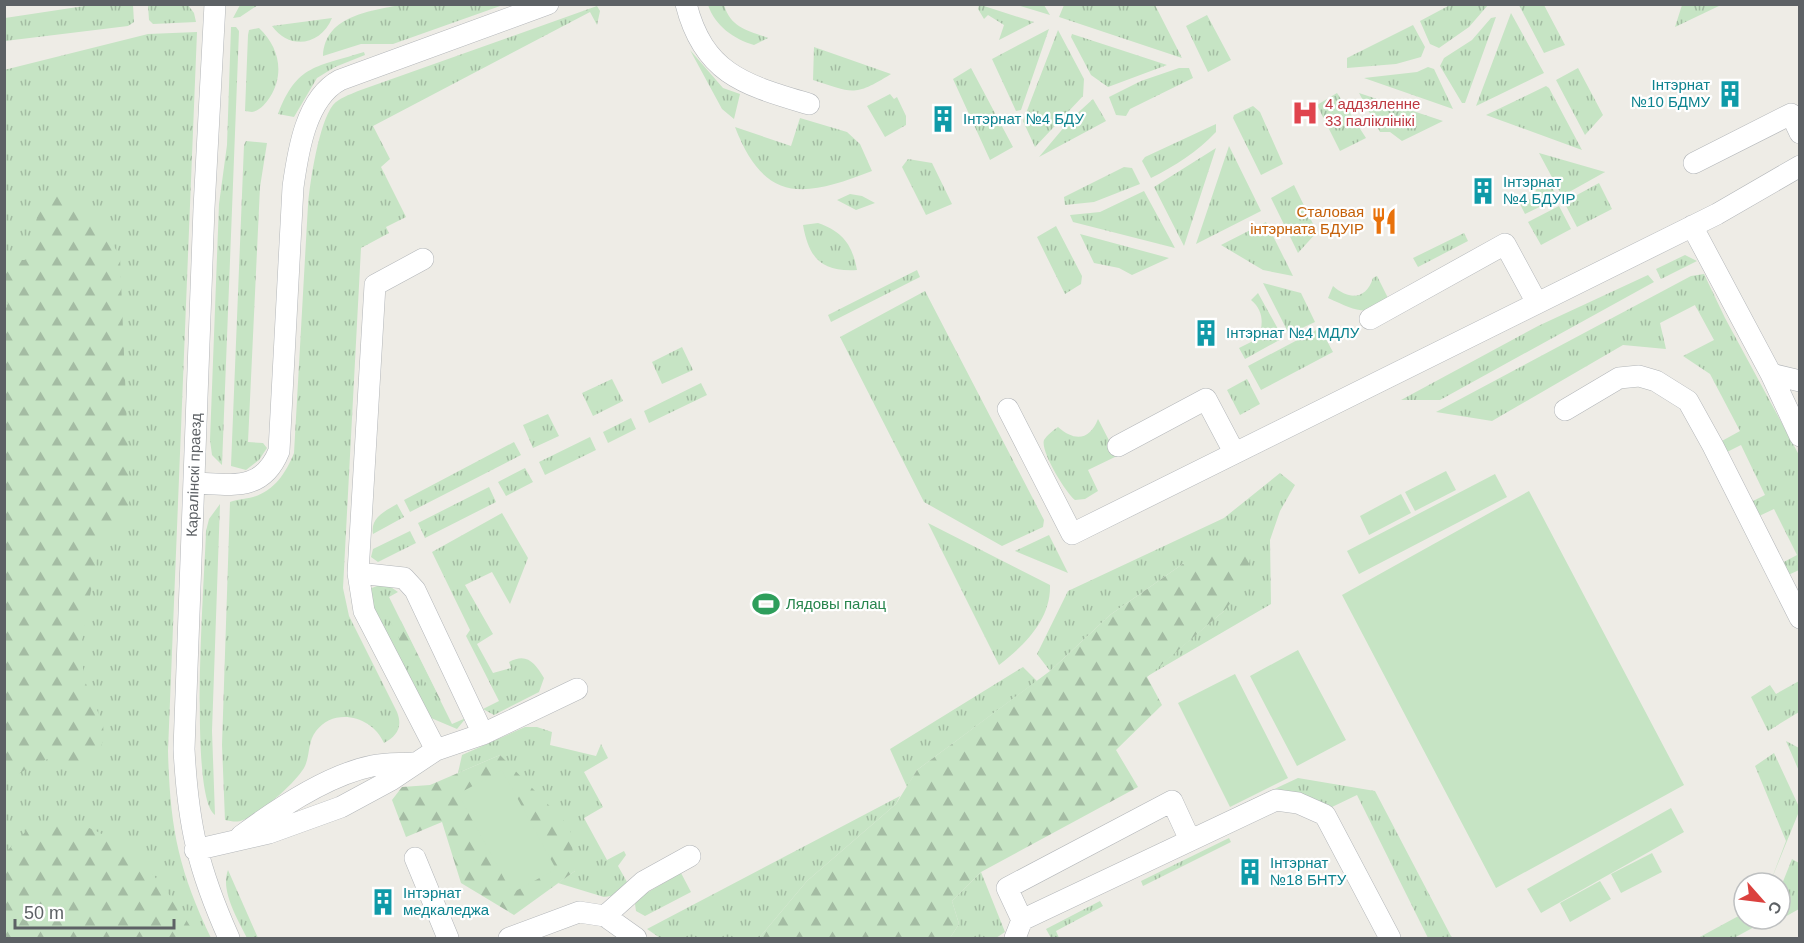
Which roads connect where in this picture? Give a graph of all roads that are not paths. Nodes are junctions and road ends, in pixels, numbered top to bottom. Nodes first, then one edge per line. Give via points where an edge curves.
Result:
1 (215, 4) edge
2 (548, 4) edge
3 (686, 4) edge
4 (809, 104) dead end
5 (1800, 133) edge
6 (1694, 163) dead end
7 (1800, 166) edge
8 (1692, 226) junction
9 (423, 259) dead end
10 (1537, 303) junction
11 (1370, 319) dead end
12 (1771, 374) junction
13 (1800, 381) edge
14 (1008, 409) dead end
15 (1565, 410) dead end
16 (1800, 436) edge
17 (1118, 446) dead end
18 (1234, 452) junction
19 (194, 483) junction
20 (358, 573) junction
21 (1800, 618) edge
22 (577, 689) dead end
23 (483, 734) junction
24 (436, 750) junction
25 (1190, 840) junction
26 (195, 850) junction
27 (690, 855) dead end
28 (416, 858) dead end
29 (605, 916) junction
30 (1018, 930) edge
31 (229, 939) edge
32 (448, 939) edge
33 (509, 939) edge
34 (636, 939) edge
35 (1390, 939) edge

1 - 19 street, Каралінскі праезд
2 - 19 street via 340,80 321,95 302,144 293,187 279,452 267,471 249,483
3 - 4 street via 692,29 709,56 727,74
5 - 6 street via 1791,114
7 - 8 street
8 - 10 street
8 - 12 street
9 - 20 street via 375,285
10 - 11 street via 1506,244
10 - 18 street via 1363,392
12 - 13 street
12 - 16 street
14 - 18 street via 1072,534
15 - 21 street via 1619,378 1639,376 1656,381 1688,401
17 - 18 street via 1206,399
19 - 26 street, Каралінскі праезд via 184,749
20 - 23 street via 404,578 415,590
20 - 24 street via 364,611
22 - 23 street
23 - 24 street
24 - 26 street via 341,807 269,833
25 - 30 street
25 - 30 street via 1173,801 1006,888
25 - 35 street via 1276,800 1298,803 1326,815
26 - 31 street, Каралінскі праезд
27 - 29 street via 643,882
28 - 32 street
29 - 33 street via 579,912
29 - 34 street

